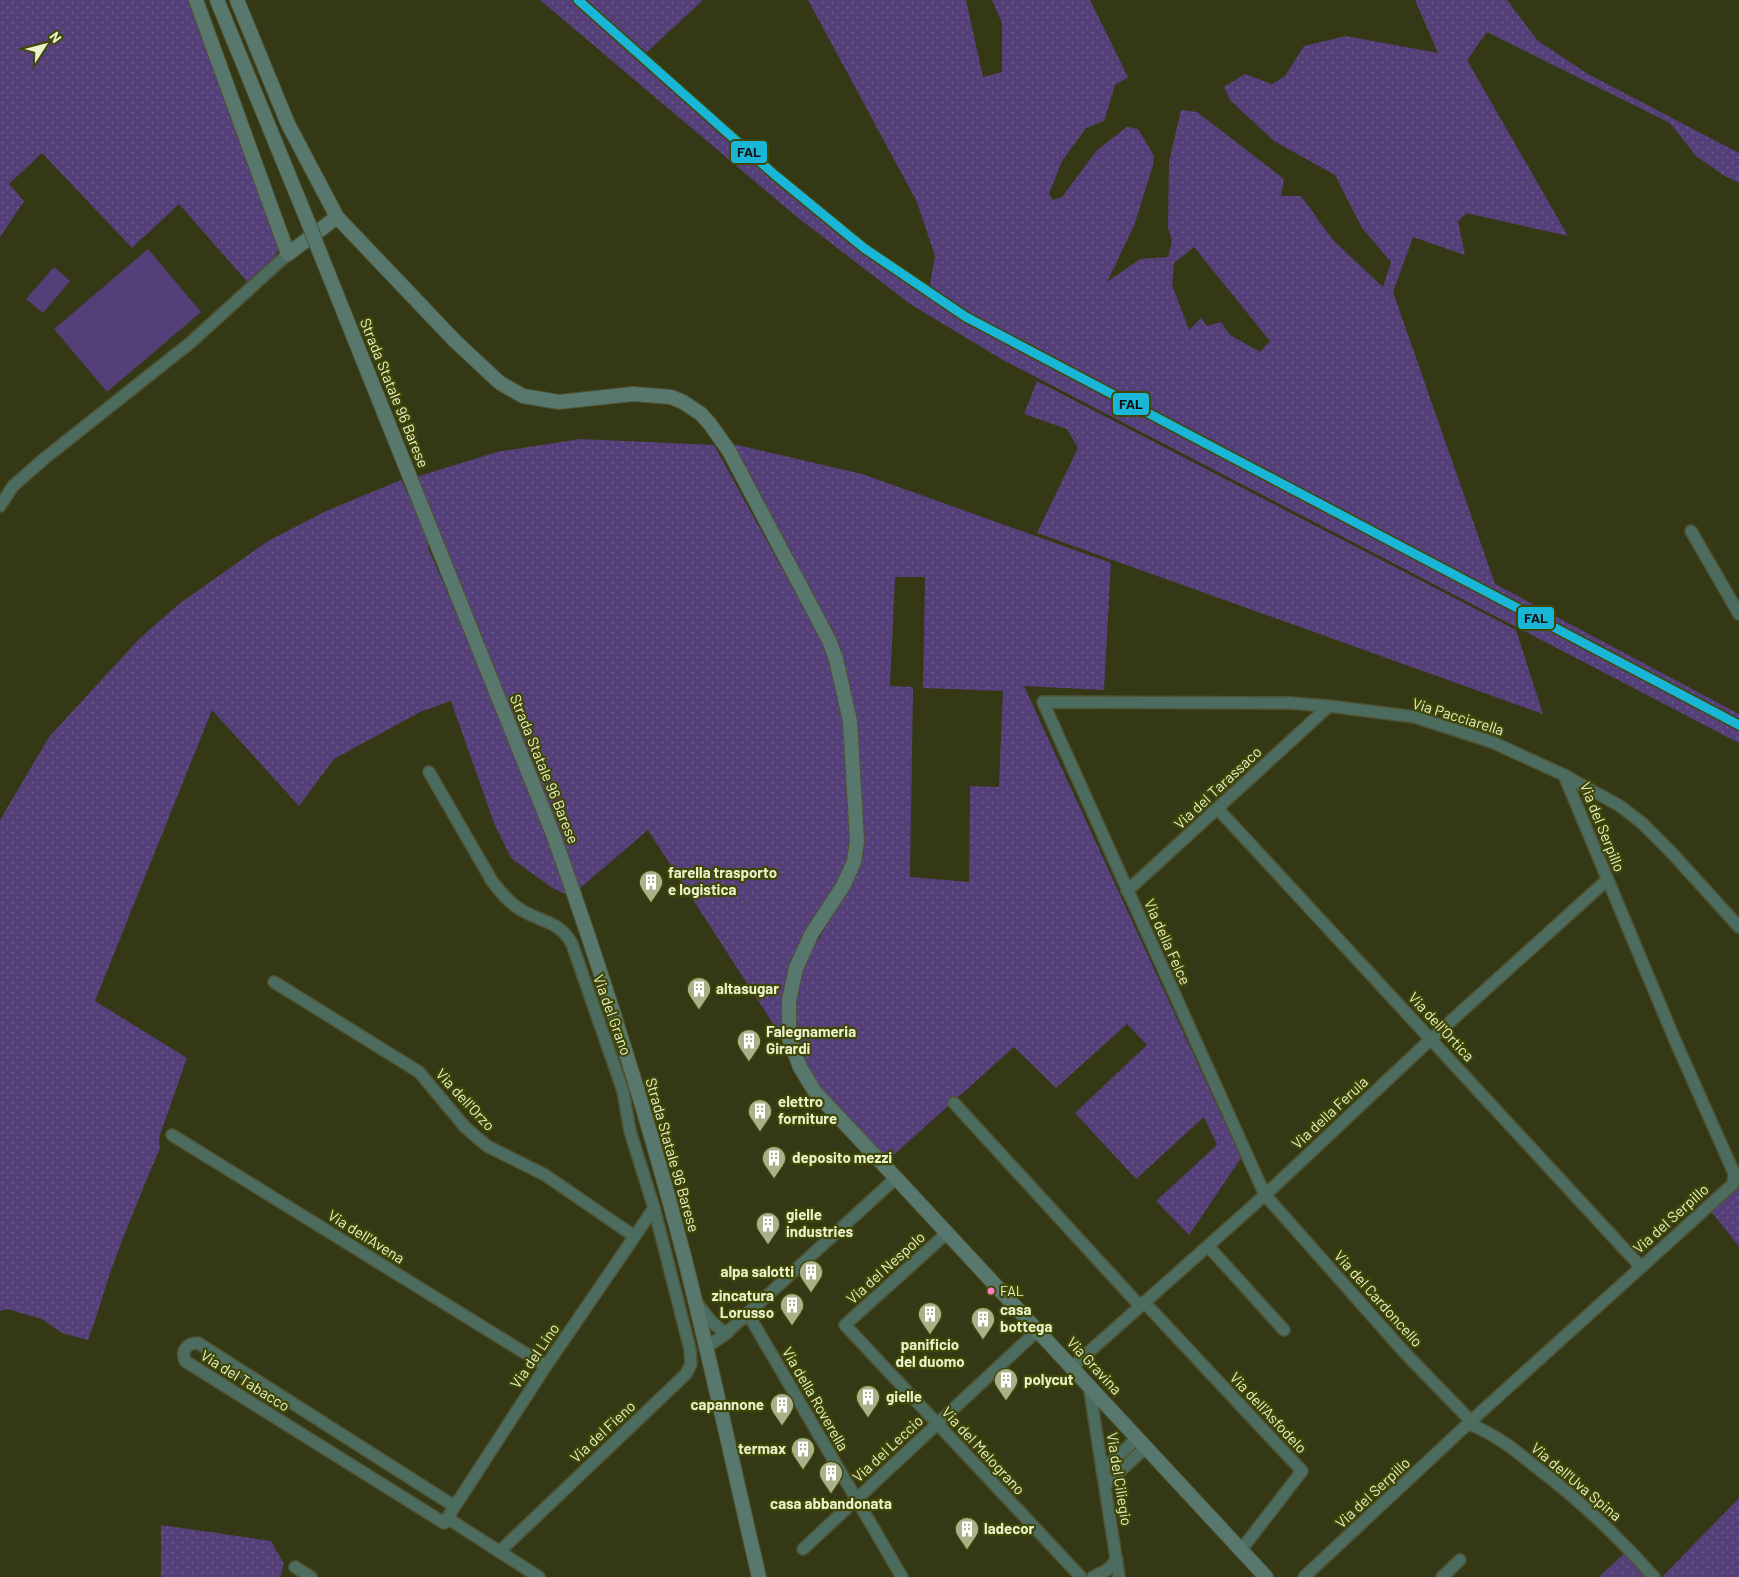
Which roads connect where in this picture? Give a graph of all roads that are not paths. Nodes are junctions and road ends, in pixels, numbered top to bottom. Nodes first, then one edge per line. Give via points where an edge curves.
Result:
1 (196, 0) edge
2 (217, 0) edge
3 (237, 0) edge
4 (337, 217) junction
5 (288, 254) junction
6 (0, 506) edge
7 (1691, 532) dead end
8 (1739, 614) edge
9 (1043, 702) joint
10 (1329, 706) junction
11 (429, 772) dead end
12 (1564, 775) junction
13 (1218, 809) junction
14 (1607, 880) junction
15 (1127, 891) junction
16 (1739, 927) edge
17 (274, 982) dead end
18 (1431, 1039) junction
19 (954, 1103) dead end
20 (172, 1135) dead end
21 (896, 1178) junction
22 (1265, 1195) junction
23 (654, 1208) junction
24 (947, 1233) junction
25 (634, 1236) junction
26 (1208, 1246) junction
27 (1640, 1267) junction
28 (693, 1297) junction
29 (1142, 1304) junction
30 (748, 1314) junction
31 (698, 1317) junction
32 (682, 1319) junction
33 (845, 1325) joint
34 (1038, 1330) junction
35 (1284, 1330) dead end
36 (723, 1331) junction
37 (704, 1341) junction
38 (546, 1366) junction
39 (1072, 1367) junction
40 (1089, 1385) junction
41 (1470, 1422) junction
42 (937, 1424) junction
43 (1141, 1442) junction
44 (1102, 1470) junction
45 (1105, 1485) junction
46 (856, 1500) junction
47 (454, 1506) junction
48 (445, 1520) junction
49 (803, 1549) dead end
50 (1241, 1550) junction
51 (499, 1552) junction
52 (1117, 1560) junction
53 (1460, 1560) dead end
54 (295, 1567) dead end
55 (1081, 1576) edge
56 (311, 1577) edge
57 (539, 1577) edge
58 (759, 1577) edge
59 (902, 1577) edge
60 (1093, 1577) edge
61 (1119, 1577) edge
62 (1266, 1577) edge
63 (1304, 1577) edge
64 (1442, 1577) edge
65 (1654, 1577) edge

1 - 5 main road
2 - 28 main road, Strada Statale 96 Barese, bridge via 403,456 588,931 642,1102
3 - 4 main road, Via Gravina via 288,124
4 - 5 main road
4 - 21 main road, Via Gravina via 455,341 500,383 522,396 559,402 633,394 671,397 701,414 729,451 829,640 850,721 857,842 854,862 812,933 796,968 789,1001 789,1038 800,1067 815,1092
5 - 6 street via 190,342 45,458 13,486
7 - 8 street
9 - 10 street, Via Pacciarella
9 - 15 street, Via della Felce
10 - 12 street, Via Pacciarella via 1415,717 1492,742
10 - 13 street, Via del Tarassaco
11 - 23 street, Via del Grano via 503,895 523,911 552,922 572,944 623,1091 630,1131
12 - 14 street, Via del Serpillo
12 - 16 street, Via Pacciarella via 1620,806 1642,823
13 - 15 street, Via del Tarassaco
13 - 18 street, Via dell'Ortica
14 - 18 street, Via della Ferula
14 - 27 street, Via del Serpillo via 1734,1173 1733,1184
15 - 22 street, Via della Felce
17 - 25 street, Via dell'Orzo via 419,1072 465,1127 487,1146 545,1175
18 - 22 street, Via della Ferula
18 - 27 street, Via dell'Ortica
19 - 29 street, Via dell'Asfodelo
20 - 38 street, Via dell'Avena
21 - 24 main road, Via Gravina
21 - 30 street
22 - 26 street, Via della Ferula
22 - 41 street, Via del Cardoncello
23 - 25 street, Via del Lino
23 - 32 street, Via del Grano
24 - 33 street, Via del Nespolo
24 - 34 main road, Via Gravina
25 - 38 street, Via del Lino
26 - 29 street, Via della Ferula
26 - 35 street
27 - 41 street, Via del Serpillo
28 - 31 main road, Strada Statale 96 Barese
28 - 36 street via 707,1317
29 - 39 street, Via della Ferula
29 - 50 street, Via dell'Asfodelo via 1302,1471
30 - 36 street
30 - 46 street, Via della Roverella
31 - 32 street
31 - 37 main road, Strada Statale 96 Barese
32 - 51 street, Via del Fieno via 691,1358 686,1374
33 - 42 street, Via del Melograno
34 - 39 main road, Via Gravina
34 - 42 street, Via del Leccio
36 - 37 street via 715,1343
37 - 58 main road, Strada Statale 96 Barese
38 - 47 street, Via del Lino
39 - 40 main road, Via Gravina
40 - 43 main road, Via Gravina
40 - 44 street, Via del Ciliegio
41 - 63 street, Via del Serpillo
41 - 65 street, Via dell'Uva Spina via 1493,1434 1569,1492 1621,1540
42 - 46 street, Via del Leccio
42 - 55 street, Via del Melograno
43 - 44 street
43 - 45 street
43 - 50 main road, Via Gravina
44 - 45 street, Via del Ciliegio
45 - 52 street, Via del Ciliegio
46 - 49 street, Via del Leccio
46 - 59 street, Via della Roverella
47 - 48 street, Via del Lino
47 - 48 street, Via del Tabacco via 198,1343 184,1350 185,1361
48 - 51 street, Via del Tabacco
50 - 62 main road, Via Gravina
51 - 57 street, Via del Tabacco
52 - 60 street via 1108,1570
52 - 61 street, Via del Ciliegio
53 - 64 street
54 - 56 street

